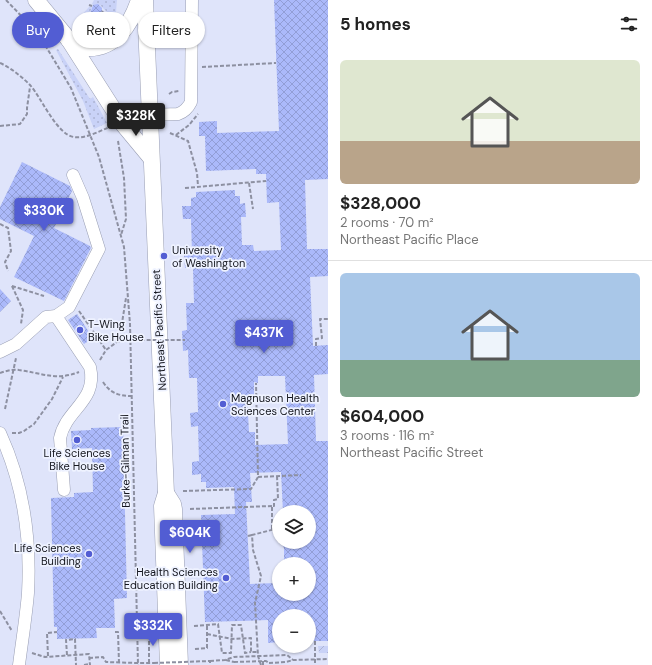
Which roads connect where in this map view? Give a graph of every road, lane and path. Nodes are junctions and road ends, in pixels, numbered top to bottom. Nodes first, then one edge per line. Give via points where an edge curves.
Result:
1 (6, 0) edge
2 (36, 0) edge
3 (139, 0) edge
4 (145, 0) edge
5 (192, 0) edge
6 (69, 40) junction
7 (0, 63) edge
8 (276, 63) dead end
9 (198, 68) dead end
10 (30, 86) junction
11 (185, 91) dead end
12 (169, 94) dead end
13 (149, 115) junction
14 (0, 126) edge
15 (105, 129) dead end
16 (170, 132) dead end
17 (91, 134) junction
18 (117, 136) dead end
19 (151, 158) junction
20 (73, 175) dead end
21 (266, 181) dead end
22 (249, 182) junction
23 (198, 186) junction
24 (185, 188) dead end
25 (253, 208) dead end
26 (0, 224) edge
27 (121, 235) junction
28 (8, 271) dead end
29 (127, 294) junction
30 (44, 296) dead end
31 (78, 310) dead end
32 (56, 316) junction
33 (328, 319) edge
34 (20, 330) dead end
35 (185, 340) dead end
36 (117, 342) junction
37 (316, 346) dead end
38 (106, 350) junction
39 (0, 352) edge
40 (16, 354) dead end
41 (99, 366) dead end
42 (13, 370) junction
43 (0, 373) edge
44 (100, 378) dead end
45 (256, 382) dead end
46 (131, 396) junction
47 (5, 409) dead end
48 (4, 433) edge
49 (301, 475) dead end
50 (277, 476) junction
51 (258, 477) junction
52 (64, 490) dead end
53 (183, 491) dead end
54 (166, 493) junction
55 (274, 505) edge
56 (272, 506) edge
57 (190, 509) dead end
58 (272, 529) edge
59 (252, 535) junction
60 (248, 536) dead end
61 (0, 611) edge
62 (207, 625) junction
63 (194, 626) dead end
64 (57, 632) dead end
65 (115, 632) dead end
66 (149, 632) dead end
67 (207, 634) junction
68 (16, 637) dead end
69 (220, 638) junction
70 (243, 638) junction
71 (232, 640) junction
72 (195, 649) dead end
73 (251, 652) junction
74 (257, 652) junction
75 (29, 653) dead end
76 (315, 653) edge
77 (67, 655) junction
78 (76, 655) junction
79 (48, 656) junction
80 (258, 656) junction
81 (89, 658) junction
82 (328, 659) edge
83 (210, 660) junction
84 (225, 660) junction
85 (293, 660) junction
86 (315, 660) junction
87 (263, 661) junction
88 (118, 663) junction
89 (150, 663) junction
90 (90, 664) edge
91 (127, 664) edge
92 (138, 664) edge
93 (161, 664) edge
94 (19, 665) edge
95 (76, 665) edge
96 (84, 665) edge
97 (180, 665) edge
98 (210, 665) edge
99 (262, 665) edge
100 (315, 665) edge

1 - 17 path via 45,45 70,88
2 - 6 main road
3 - 6 main road via 126,28 109,43 84,48
4 - 13 main road, Northeast Pacific Street
5 - 13 street via 191,102 182,113
6 - 19 main road via 122,124
7 - 10 path via 13,70
8 - 9 path
10 - 14 path via 27,114 20,124
10 - 17 path via 63,131 76,138
11 - 12 path
13 - 19 main road, Northeast Pacific Street
15 - 17 path
16 - 23 path via 188,141
17 - 27 path, Burke-Gilman Trail
18 - 27 path via 124,178 126,219
19 - 54 main road, Northeast Pacific Street
20 - 32 street via 99,249 70,306
21 - 22 path
22 - 23 path
22 - 25 path
23 - 24 path
26 - 28 path via 8,228 10,251 5,262
27 - 29 path, Burke-Gilman Trail
29 - 36 path
29 - 46 path, Burke-Gilman Trail
30 - 34 path via 12,286 23,310
31 - 38 path
32 - 39 street via 46,317 16,344
32 - 52 street via 90,367 92,376 87,395 66,423 60,438
33 - 37 path via 320,319 322,338 316,339
35 - 36 path, bridge
36 - 38 path
38 - 41 path via 102,354
40 - 42 path
42 - 43 path
42 - 47 path
42 - 48 path via 63,377 52,399 34,424 18,433
44 - 46 path via 112,392
45 - 51 path
46 - 92 path, Burke-Gilman Trail
48 - 94 street via 18,481 27,535 28,594
49 - 50 path
50 - 51 path
50 - 55 path via 278,499 274,500
51 - 53 path via 251,489
54 - 93 main road, Northeast Pacific Street via 162,506
54 - 97 main road, Northeast Pacific Street via 174,509
56 - 57 path
58 - 59 path
59 - 60 path
59 - 74 path via 253,550 261,576 255,602
61 - 68 path
62 - 63 path
62 - 67 path
62 - 69 path via 218,624
64 - 79 path via 46,633
65 - 88 path via 118,632
66 - 89 path
67 - 69 path
67 - 72 path via 207,648
69 - 71 path
69 - 71 path via 222,653 231,653
70 - 71 path
70 - 71 path via 241,625 232,625
70 - 73 path via 250,638
70 - 73 path via 245,653
73 - 74 path
74 - 80 path
75 - 79 path
76 - 86 path
77 - 78 path
77 - 78 path via 66,640 75,639
77 - 79 path
78 - 81 path via 89,654
78 - 95 path
80 - 84 path
80 - 85 path via 287,655
80 - 99 path
81 - 88 path via 103,657 106,662
81 - 90 path
82 - 86 path
83 - 84 path
83 - 93 path, bridge
83 - 98 path, bridge
84 - 87 path, bridge
85 - 86 path
85 - 87 path, bridge via 269,663
86 - 100 path
87 - 99 path, bridge
88 - 91 path
89 - 92 path
89 - 93 path
90 - 96 path
91 - 92 path

